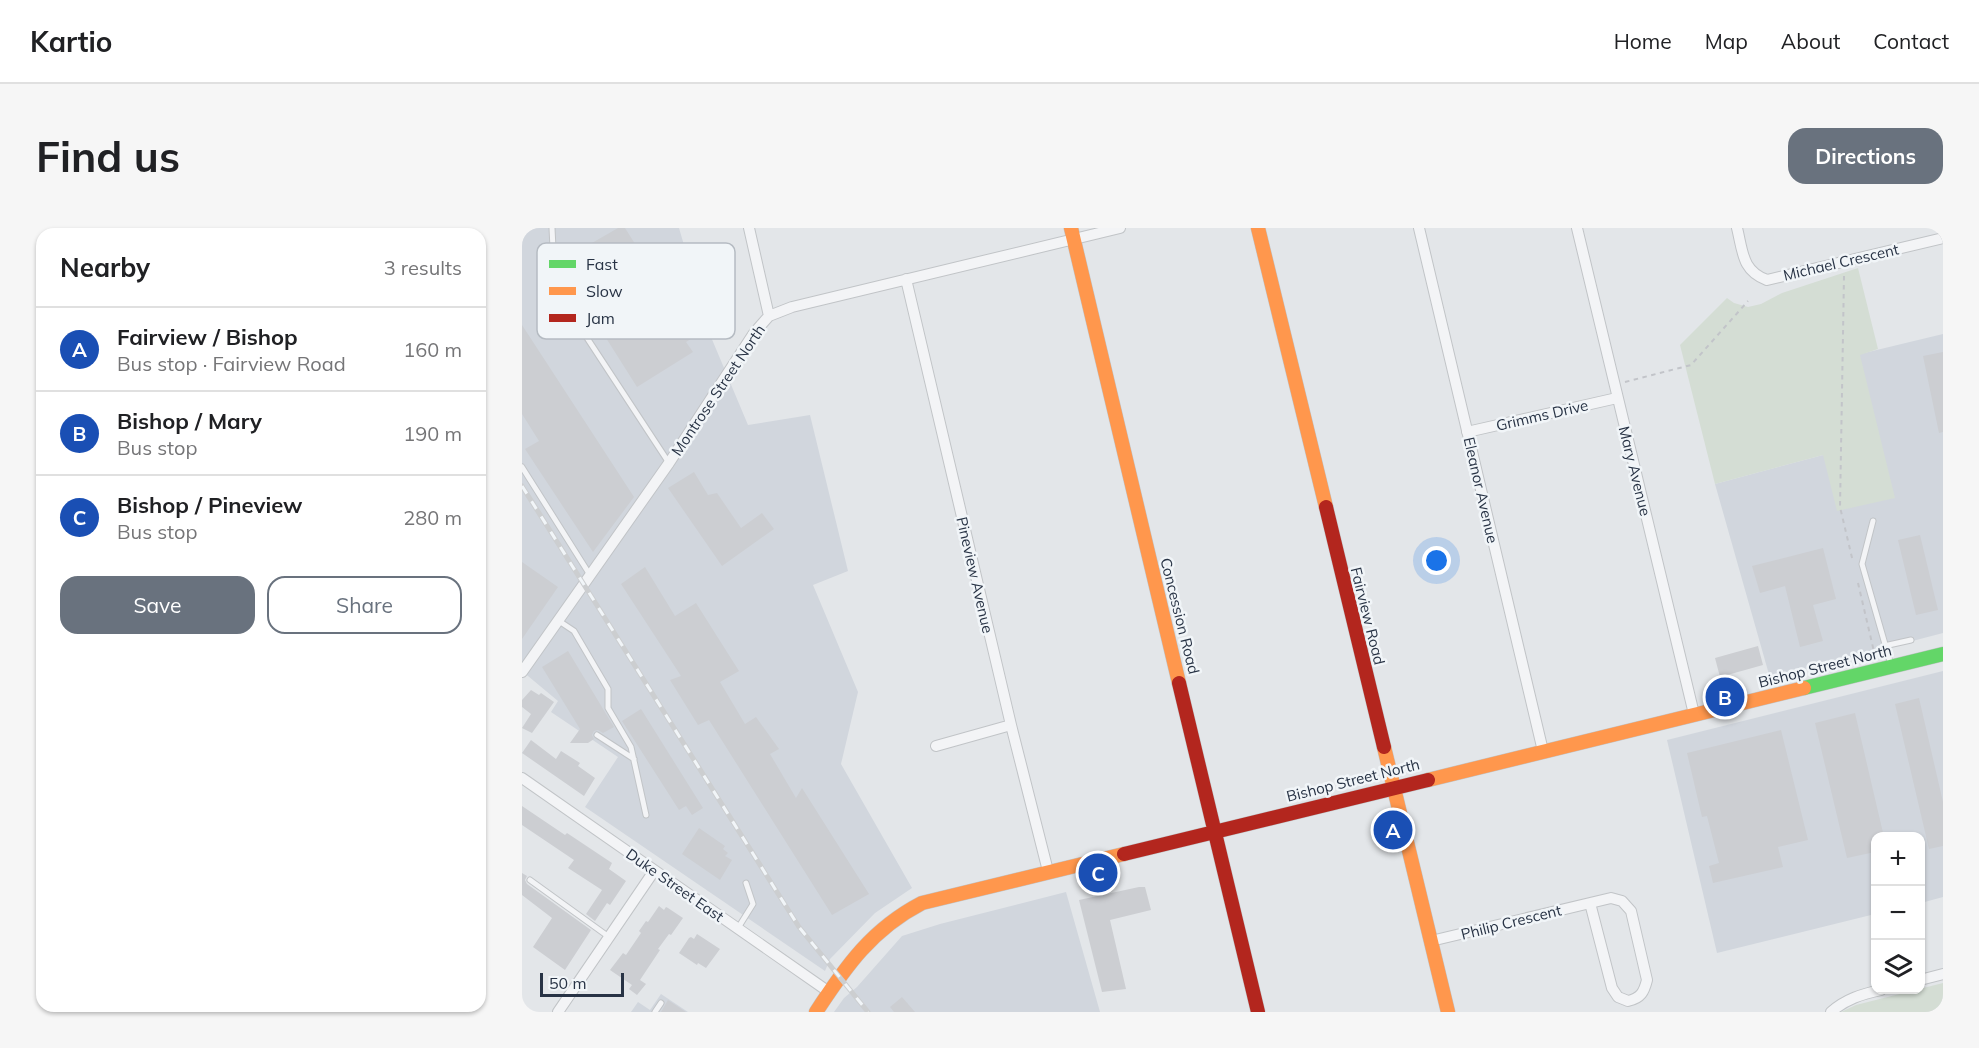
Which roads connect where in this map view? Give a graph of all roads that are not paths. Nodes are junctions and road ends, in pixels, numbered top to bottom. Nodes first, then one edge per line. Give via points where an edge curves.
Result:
1 (552, 228) edge
2 (749, 228) edge
3 (1120, 228) edge
4 (1258, 228) edge
5 (1419, 228) edge
6 (1577, 228) edge
7 (1737, 228) edge
8 (1073, 234) edge
9 (1943, 238) edge
10 (553, 243) edge
11 (906, 279) junction
12 (769, 316) junction
13 (588, 339) edge
14 (1617, 398) junction
15 (1467, 432) junction
16 (669, 463) junction
17 (522, 467) edge
18 (1873, 521) dead end
19 (590, 576) junction
20 (559, 621) junction
21 (1911, 640) dead end
22 (1884, 646) junction
23 (1943, 654) edge
24 (1892, 667) junction
25 (522, 672) edge
26 (1694, 714) junction
27 (1011, 725) junction
28 (597, 735) dead end
29 (936, 746) dead end
30 (1543, 751) junction
31 (634, 759) junction
32 (522, 778) edge
33 (1392, 787) junction
34 (646, 816) dead end
35 (1215, 831) junction
36 (654, 871) junction
37 (1048, 871) junction
38 (530, 880) dead end
39 (746, 883) dead end
40 (1590, 903) junction
41 (738, 928) junction
42 (609, 937) junction
43 (1431, 941) junction
44 (1943, 974) edge
45 (1925, 979) edge
46 (829, 992) junction
47 (1871, 992) edge
48 (661, 1003) dead end
49 (558, 1012) edge
50 (655, 1012) edge
51 (816, 1012) edge
52 (1258, 1012) edge
53 (1448, 1012) edge
54 (1831, 1012) edge

1 - 10 lane
2 - 12 street
3 - 8 street, Montrose Street North
4 - 33 main road, Fairview Road
5 - 15 street, Eleanor Avenue
6 - 14 street, Mary Avenue
7 - 9 street, Michael Crescent via 1746,265 1755,276 1767,280
8 - 11 street, Montrose Street North
8 - 35 main road, Concession Road
11 - 12 street, Montrose Street North
11 - 27 street, Pineview Avenue
12 - 16 street, Montrose Street North
13 - 16 lane
14 - 15 street, Grimms Drive
14 - 26 street, Mary Avenue
15 - 30 street, Eleanor Avenue
16 - 19 street, Montrose Street North
17 - 19 lane
18 - 22 lane via 1862,564
19 - 20 street, Montrose Street North
20 - 25 street, Montrose Street North
20 - 31 lane via 574,631 608,689 608,708
21 - 22 lane
22 - 24 lane
23 - 24 main road, Bishop Street North
24 - 26 main road, Bishop Street North
26 - 30 main road, Bishop Street North
27 - 29 street
27 - 37 street, Pineview Avenue
28 - 31 lane
30 - 33 main road, Bishop Street North
31 - 34 lane
32 - 36 street, Duke Street East
33 - 35 main road, Bishop Street North
33 - 43 main road, Fairview Road
35 - 37 main road, Bishop Street North
35 - 52 main road, Concession Road
36 - 41 street, Duke Street East
36 - 42 street
37 - 46 main road, Bishop Street North via 909,908 878,929
38 - 42 lane
39 - 41 lane via 753,904
40 - 40 street, Philip Crescent via 1612,987 1618,997 1628,1001 1639,998 1647,980 1631,911 1622,901 1611,898
40 - 43 street, Philip Crescent
41 - 46 street, Duke Street East
42 - 49 street
43 - 53 main road, Fairview Road
44 - 45 street
46 - 51 main road, Bishop Street North
47 - 54 street via 1844,1002
48 - 50 lane

